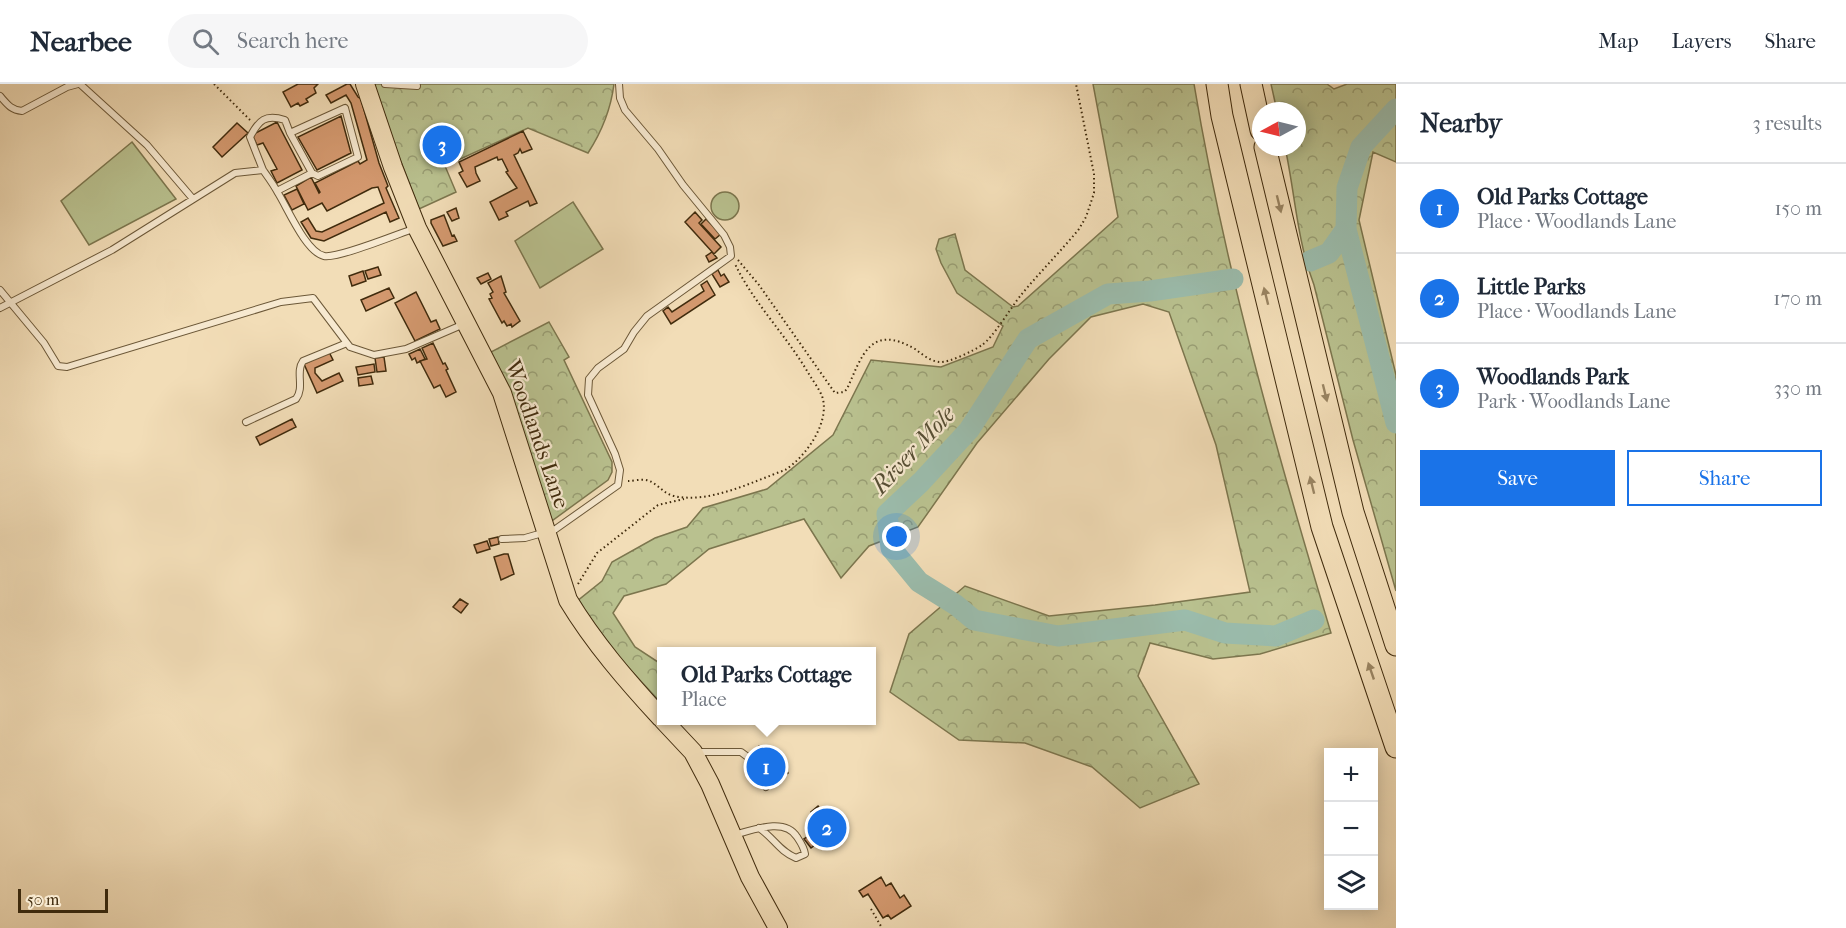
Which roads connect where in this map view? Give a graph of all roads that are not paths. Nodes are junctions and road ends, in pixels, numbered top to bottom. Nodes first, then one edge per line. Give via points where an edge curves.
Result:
1 (79, 84) edge
2 (365, 84) edge
3 (385, 84) edge
4 (619, 84) edge
5 (1217, 84) edge
6 (1251, 84) edge
7 (417, 86) dead end
8 (0, 96) edge
9 (1255, 102) edge
10 (290, 133) junction
11 (1267, 156) edge
12 (262, 170) junction
13 (312, 172) junction
14 (277, 191) junction
15 (193, 200) junction
16 (417, 228) junction
17 (0, 290) edge
18 (10, 303) junction
19 (0, 308) edge
20 (467, 323) junction
21 (347, 343) junction
22 (246, 422) dead end
23 (547, 534) junction
24 (502, 539) dead end
25 (1396, 645) edge
26 (657, 714) edge
27 (668, 725) edge
28 (1396, 747) edge
29 (693, 752) junction
30 (766, 787) dead end
31 (759, 828) junction
32 (731, 835) junction
33 (778, 928) edge

1 - 8 lane via 22,111 15,110
1 - 15 lane via 147,145
2 - 16 main road, Woodlands Lane
3 - 7 lane
4 - 23 lane via 625,110 724,235 731,256 647,316 624,349 589,379 588,395 620,470 618,485
28 -> 5 highway via 1322,527
6 - 9 highway
10 - 12 lane via 285,120 274,117 265,118 256,126 250,137
10 - 13 lane
10 - 13 lane via 345,108 358,158 318,176
11 -> 25 highway via 1353,512
12 - 14 lane
12 - 15 lane via 236,173
13 - 14 lane
14 - 16 lane via 305,240 325,256
15 - 18 lane via 112,250
16 - 20 main road, Woodlands Lane
17 - 18 lane
18 - 19 lane
18 - 21 lane via 58,366 67,367 281,302 313,298
20 - 21 lane via 406,349 374,355
20 - 23 main road, Woodlands Lane via 502,393
21 - 22 lane via 303,361 299,366 300,394 296,399
23 - 24 lane
23 - 26 main road, Woodlands Lane via 568,600 619,673
27 - 29 main road, Woodlands Lane
29 - 30 lane via 741,752 749,758
29 - 32 main road, Woodlands Lane
31 - 31 lane via 785,826 793,830 805,854 796,858 784,853
31 - 32 lane
32 - 33 main road, Woodlands Lane

